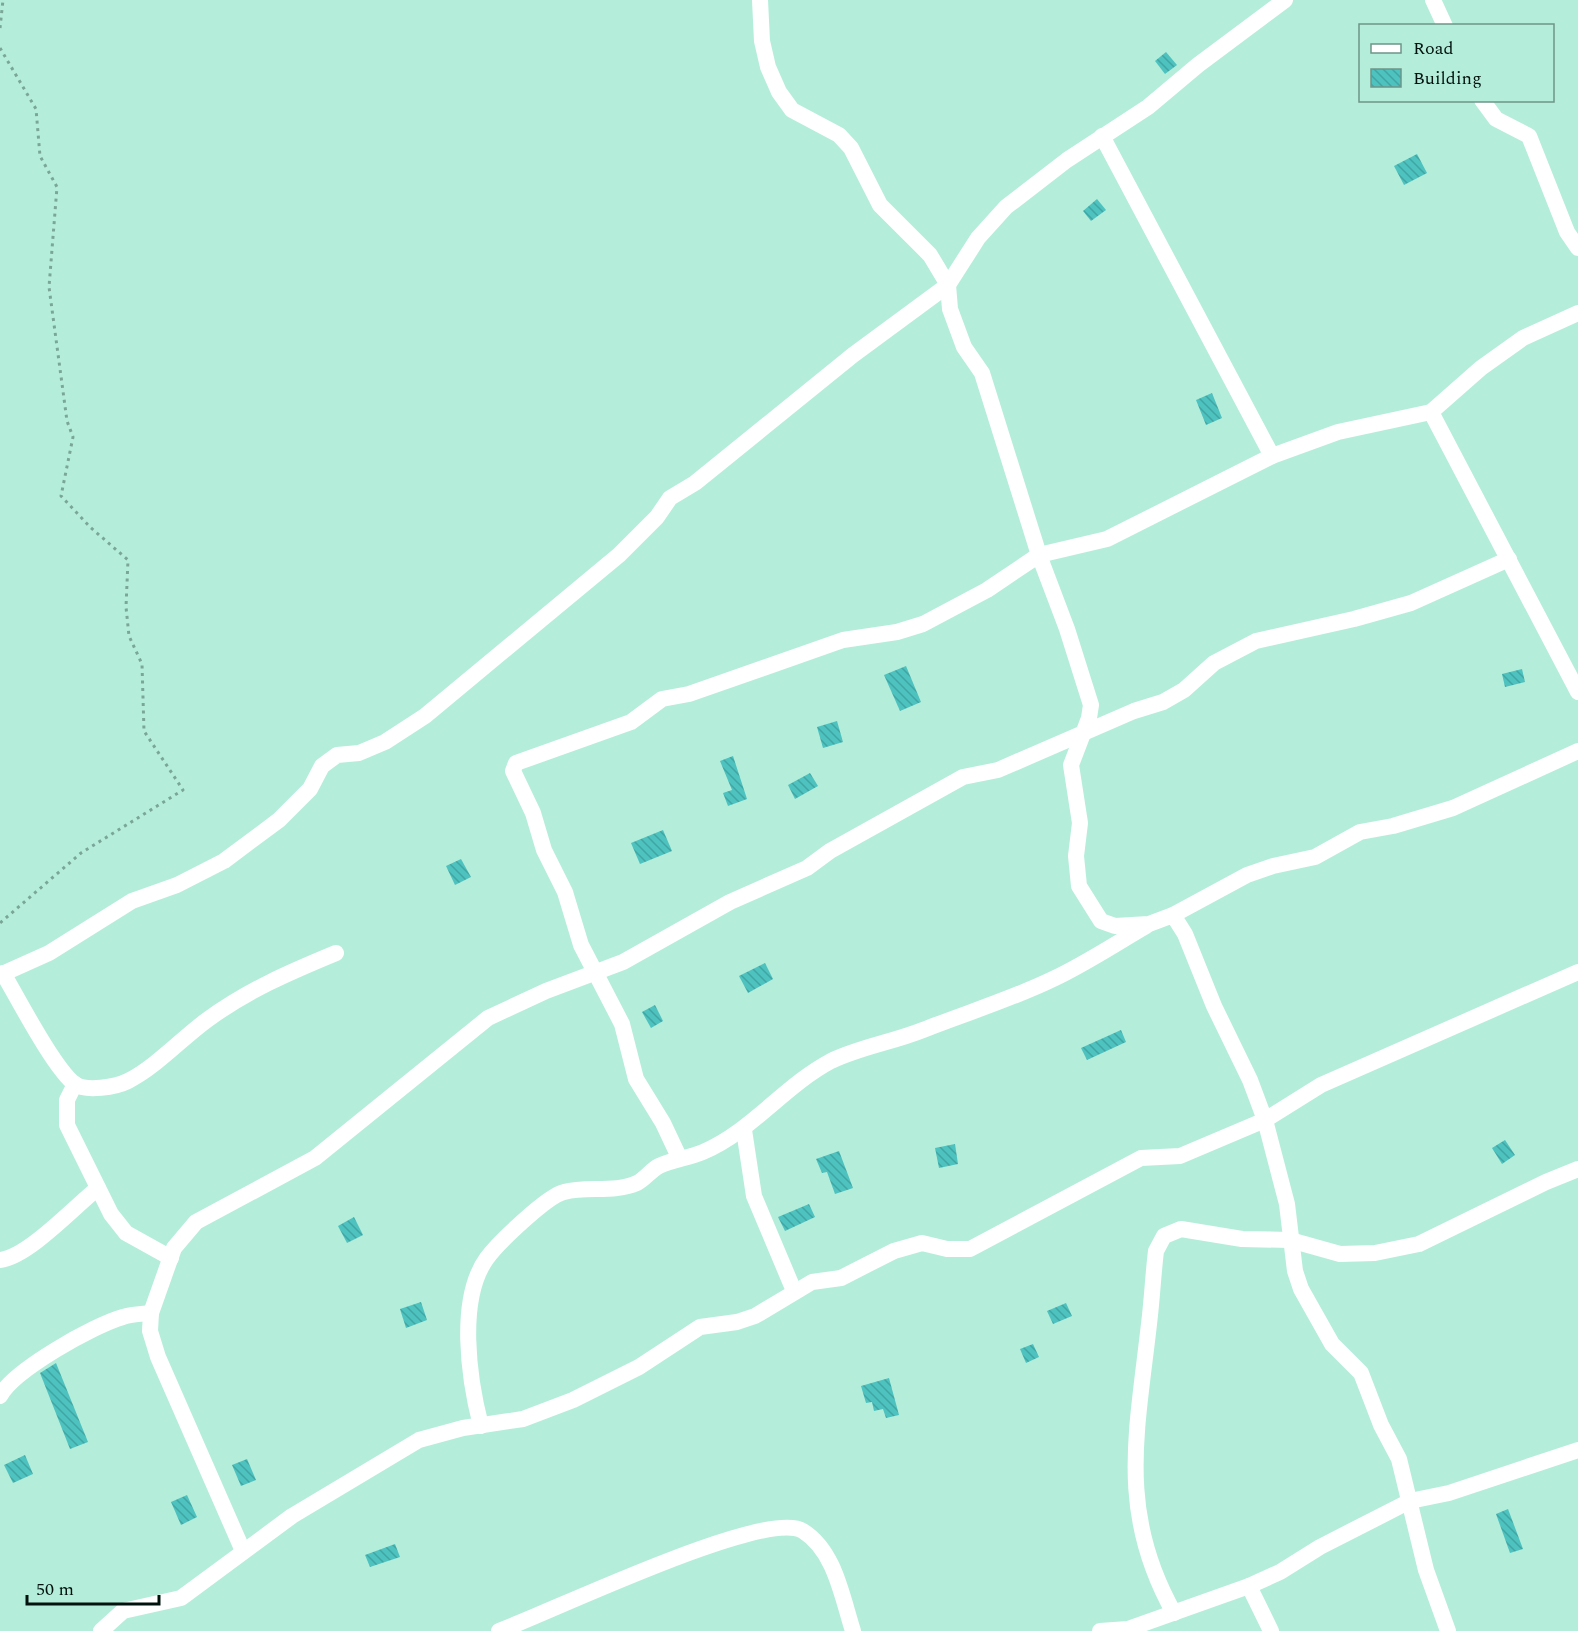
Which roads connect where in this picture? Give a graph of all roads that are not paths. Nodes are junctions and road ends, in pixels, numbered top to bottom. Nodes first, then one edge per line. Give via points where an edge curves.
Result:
1 (760, 0) edge
2 (1285, 0) edge
3 (1433, 0) edge
4 (1444, 24) edge
5 (1483, 102) edge
6 (1102, 136) junction
7 (1578, 248) edge
8 (948, 285) junction
9 (1578, 313) edge
10 (1431, 412) junction
11 (1272, 456) junction
12 (1039, 555) junction
13 (1509, 559) junction
14 (1578, 692) edge
15 (1083, 733) junction
16 (1578, 751) edge
17 (1173, 915) junction
18 (1149, 924) junction
19 (336, 953) dead end
20 (1578, 972) edge
21 (2, 974) edge
22 (597, 974) junction
23 (75, 1084) junction
24 (1265, 1120) junction
25 (744, 1130) junction
26 (679, 1157) junction
27 (1578, 1169) edge
28 (99, 1188) junction
29 (1290, 1240) junction
30 (171, 1258) junction
31 (0, 1260) edge
32 (794, 1291) junction
33 (151, 1313) junction
34 (0, 1396) edge
35 (481, 1426) junction
36 (1578, 1450) edge
37 (1410, 1501) junction
38 (243, 1551) junction
39 (1249, 1586) junction
40 (1174, 1613) junction
41 (100, 1631) edge
42 (499, 1631) edge
43 (853, 1631) edge
44 (1100, 1631) edge
45 (1271, 1631) edge
46 (1448, 1631) edge

1 - 8 street via 762,41 779,92 792,110 839,135 851,148 880,205 930,255
2 - 6 street via 1148,107
3 - 4 street
5 - 7 street via 1496,119 1529,136 1567,232
6 - 8 street via 1006,207 978,238
6 - 11 street
8 - 12 street via 950,309 964,347 982,374
8 - 21 street via 853,355 695,483 670,498 619,555 425,716 385,742 359,753 338,755 322,766 310,789 279,820 224,861 177,885 132,901 49,953
9 - 10 street via 1523,338
10 - 11 street via 1338,432
10 - 13 street
11 - 12 street via 1107,539
12 - 15 street via 1091,705
12 - 22 street via 987,590 923,624 843,640 689,694 662,699 631,722 516,763 513,771 565,892 581,945
13 - 14 street
13 - 15 street via 1411,603 1256,641 1214,663 1184,690 1163,702
15 - 18 street via 1071,765 1080,823 1076,856 1079,886 1101,921 1115,926
15 - 22 street via 998,770 963,777 830,851 807,868 730,902
16 - 17 street via 1453,808 1415,821 1360,832 1315,857 1247,875
17 - 18 street
17 - 24 street via 1185,934
18 - 25 street via 1053,980 833,1060 806,1076
19 - 23 street via 272,979 235,1000 126,1082 102,1087
20 - 24 street via 1321,1085
21 - 23 street
22 - 26 street via 622,1024 636,1079
22 - 30 street via 546,991 488,1018 315,1158 196,1222 174,1248
23 - 28 street via 67,1100 67,1125
24 - 29 street via 1287,1204
24 - 32 street via 1180,1156 1141,1158 970,1249 922,1243 894,1251 841,1278 812,1282
25 - 26 street via 702,1153
25 - 32 street via 754,1196
26 - 35 street via 637,1183 562,1192 534,1212 486,1259 472,1292 469,1318 473,1396
27 - 29 street via 1419,1244 1375,1253 1340,1254
28 - 30 street via 111,1214 126,1233
28 - 31 street via 22,1250
29 - 37 street via 1301,1289 1332,1344 1361,1373 1399,1459
29 - 40 street via 1242,1239 1181,1229 1164,1236 1156,1251 1134,1454 1137,1502 1150,1565
30 - 33 street
32 - 35 street via 755,1316 700,1327 639,1367 573,1400 523,1419
33 - 34 street via 123,1317 87,1333 18,1375
33 - 38 street via 150,1331 158,1356
35 - 38 street via 419,1440 292,1516
36 - 37 street via 1449,1493
37 - 39 street
37 - 46 street via 1426,1570
38 - 41 street via 181,1598 123,1611
39 - 40 street
39 - 45 street
40 - 44 street via 1128,1629
42 - 43 street via 743,1533 789,1527 802,1530 825,1550

